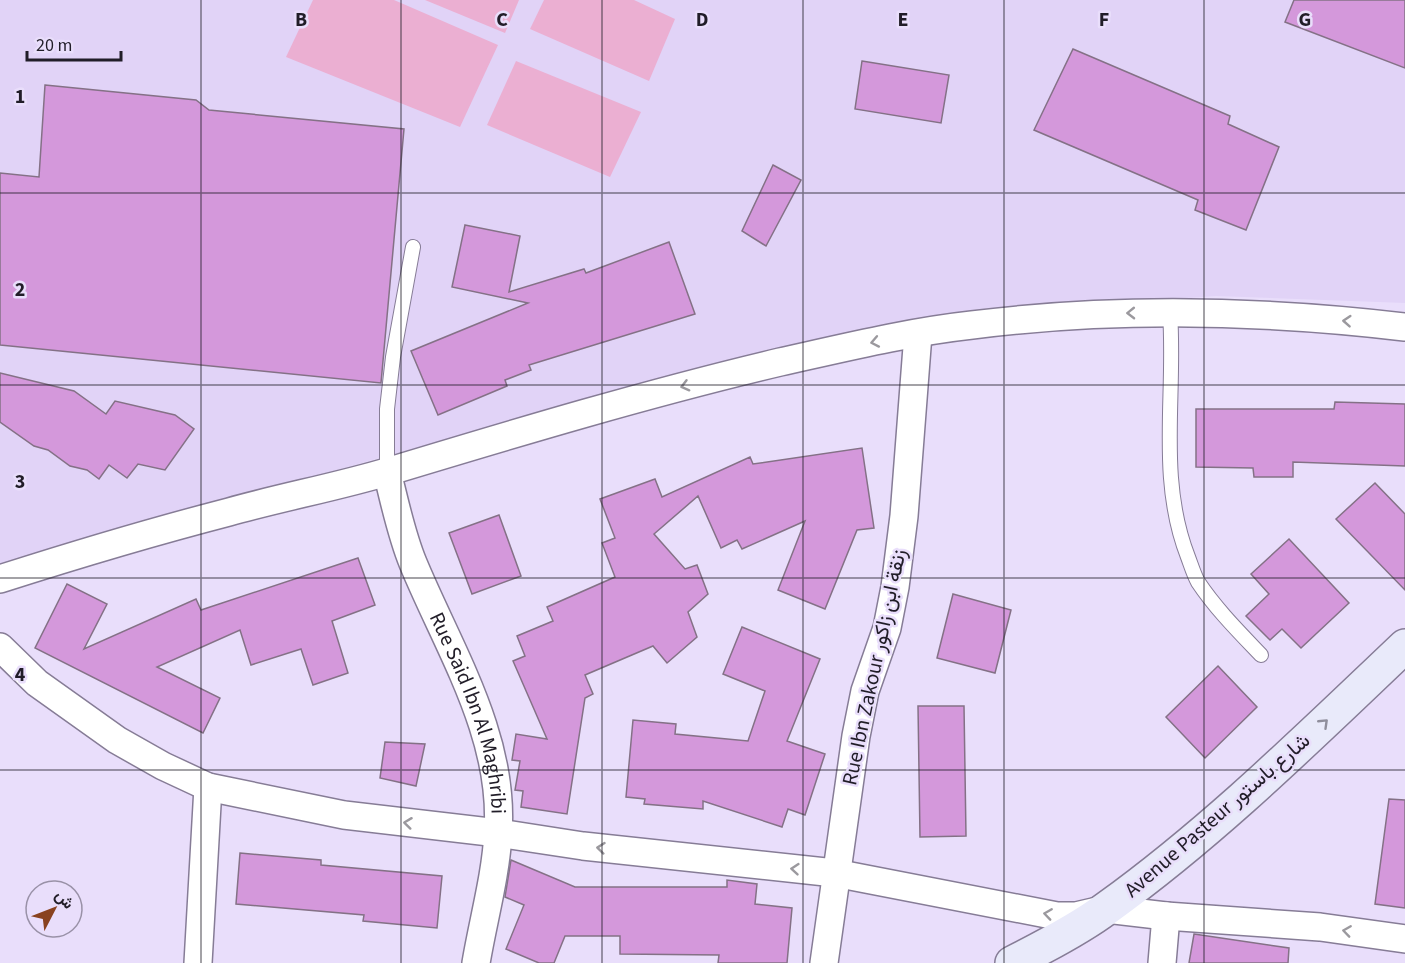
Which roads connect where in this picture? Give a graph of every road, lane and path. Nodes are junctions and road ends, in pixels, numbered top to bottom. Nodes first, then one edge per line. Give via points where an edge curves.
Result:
1 (413, 247) dead end
2 (1170, 313) junction
3 (1405, 327) edge
4 (918, 334) junction
5 (387, 472) junction
6 (0, 579) edge
7 (1405, 646) edge
8 (0, 647) edge
9 (1261, 655) dead end
10 (208, 787) junction
11 (498, 833) junction
12 (835, 873) junction
13 (1106, 909) junction
14 (1166, 916) junction
15 (1405, 939) edge
16 (198, 963) edge
17 (476, 963) edge
18 (824, 963) edge
19 (1012, 963) edge
20 (1162, 963) edge

1 - 5 lane via 393,357 387,409
3 -> 2 street
2 -> 4 street via 1066,315
2 - 9 lane via 1173,353 1169,481 1181,540 1197,581
4 -> 5 street via 728,375 483,441
4 - 12 street, Rue Ibn Zakour زنقة ابن زاكور via 895,587 887,628 865,691
5 - 6 street via 226,512
5 - 11 street, Rue Said Ibn Al Maghribi via 404,541 482,722 494,769
13 -> 7 street, Avenue Pasteur شارع باستور via 1224,812
8 - 10 street via 37,683 117,740
11 -> 10 street via 344,815
10 - 16 street
12 -> 11 street
11 - 17 street, Rue Said Ibn Al Maghribi
13 -> 12 street via 1057,916
12 - 18 street, Rue Ibn Zakour زنقة ابن زاكور
13 - 14 street
13 - 19 street, Avenue Pasteur شارع باستور
15 -> 14 street via 1320,927
14 - 20 street

